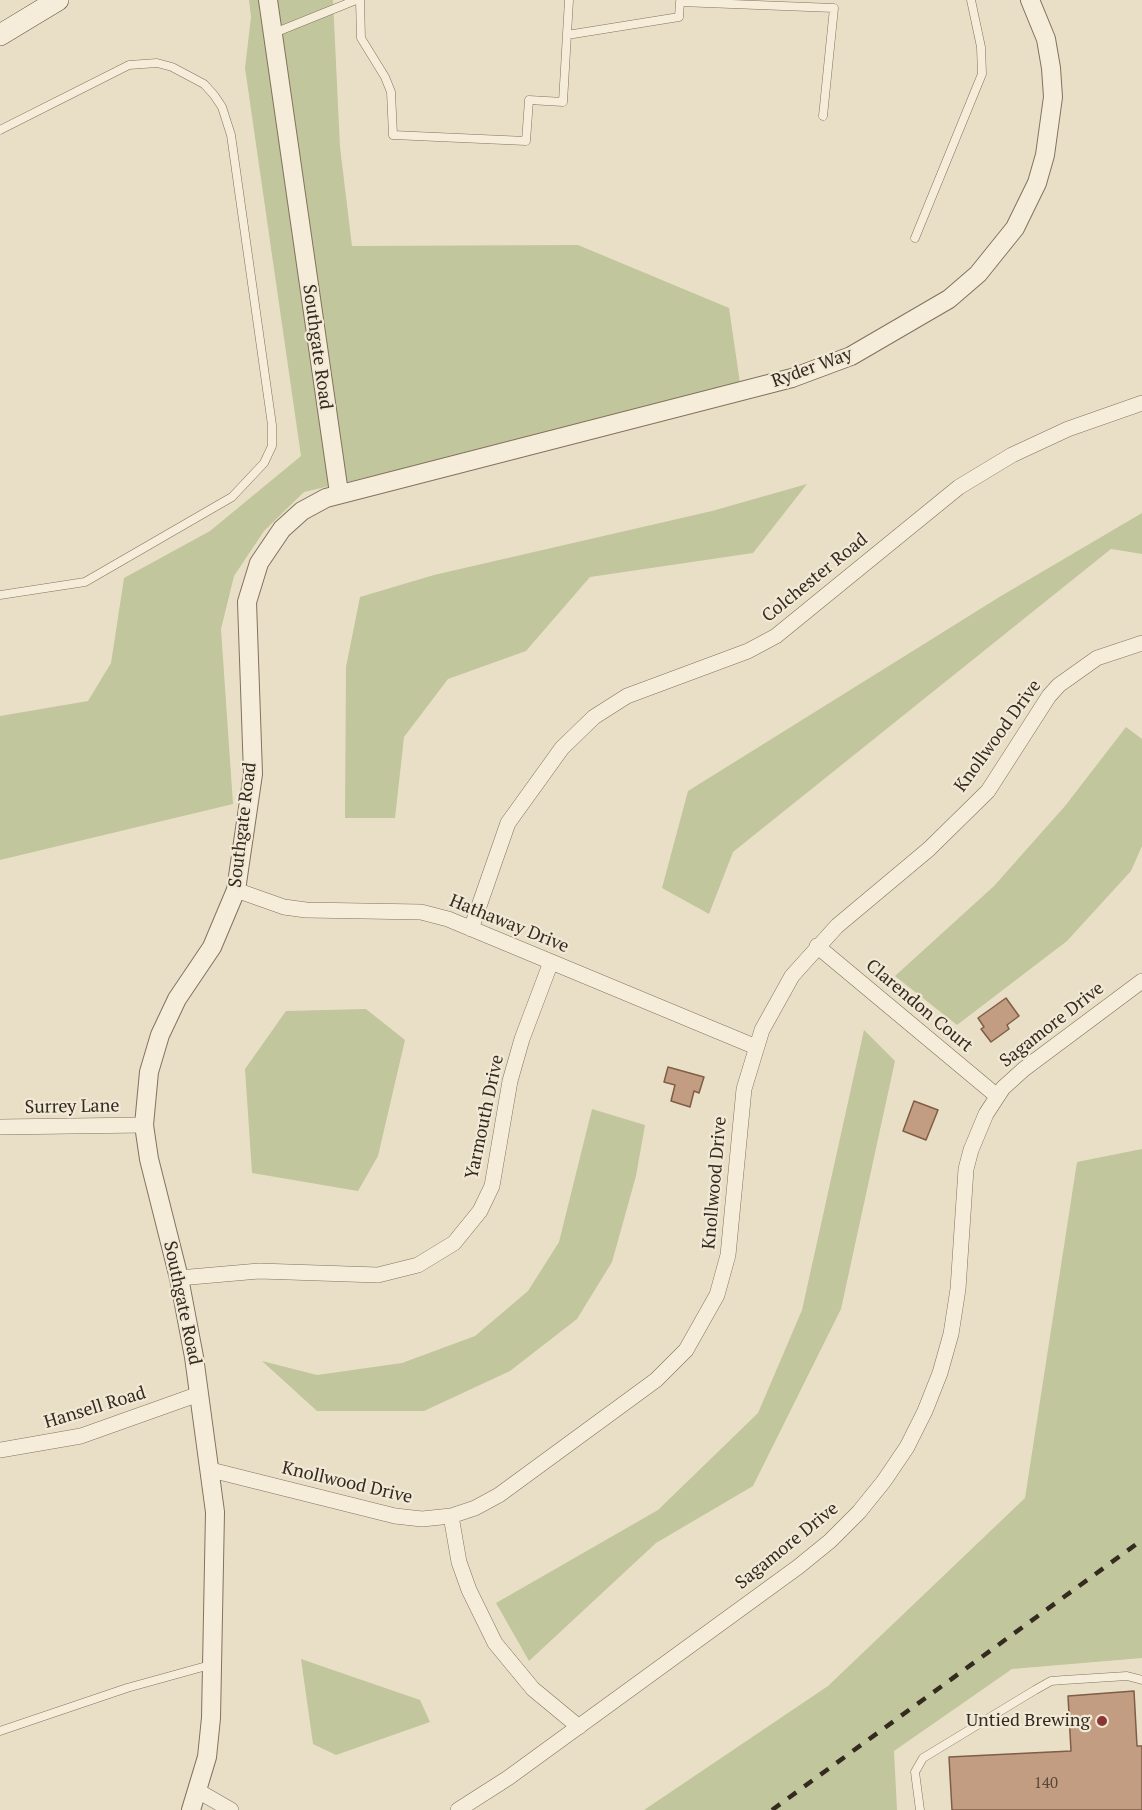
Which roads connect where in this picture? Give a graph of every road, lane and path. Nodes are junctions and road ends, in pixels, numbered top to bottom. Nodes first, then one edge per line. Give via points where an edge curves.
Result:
1 (58, 0) edge
2 (268, 0) edge
3 (358, 0) edge
4 (569, 0) edge
5 (970, 0) edge
6 (1030, 0) edge
7 (273, 33) junction
8 (0, 35) edge
9 (567, 35) junction
10 (823, 116) dead end
11 (0, 130) edge
12 (915, 238) dead end
13 (1142, 403) edge
14 (339, 493) junction
15 (0, 595) edge
16 (1142, 643) edge
17 (236, 890) junction
18 (471, 928) junction
19 (817, 946) junction
20 (551, 962) junction
21 (1142, 981) edge
22 (756, 1047) junction
23 (997, 1096) junction
24 (144, 1125) junction
25 (0, 1127) edge
26 (179, 1278) junction
27 (199, 1394) junction
28 (0, 1450) edge
29 (211, 1470) junction
30 (451, 1516) junction
31 (212, 1664) junction
32 (1142, 1680) edge
33 (579, 1727) junction
34 (0, 1731) edge
35 (198, 1791) junction
36 (191, 1810) edge
37 (231, 1810) edge
38 (458, 1810) edge
39 (920, 1810) edge

1 - 8 main road
2 - 7 street, Southgate Road
3 - 7 lane
3 - 9 lane via 361,38 391,92 393,135 526,141 529,100 563,102
4 - 9 lane
5 - 12 lane via 981,47 982,74
6 - 14 street, Ryder Way via 1046,39 1051,68 1052,107 1045,155 1037,183 1015,228 978,274 949,299 851,356 792,378
7 - 14 street, Southgate Road
9 - 10 lane via 679,17 680,2 834,8
11 - 15 lane via 129,65 157,63 204,84 222,107 231,135 272,425 272,446 264,463 232,497 86,582
13 - 18 street, Colchester Road via 1068,429 1012,455 959,487 776,636 748,651 627,696 594,717 562,748 508,823
14 - 17 street, Southgate Road via 302,511 282,529 262,557 250,589 246,619 253,774
16 - 19 street, Knollwood Drive via 1097,657 1059,685 988,791 929,849
17 - 18 street, Hathaway Drive via 284,907 421,912
17 - 24 street, Southgate Road via 212,947 177,999 160,1035 149,1072
18 - 20 street, Hathaway Drive
19 - 22 street, Knollwood Drive via 792,976
19 - 23 street, Clarendon Court
20 - 22 street, Hathaway Drive
20 - 26 street, Yarmouth Drive via 510,1081 492,1186 480,1211 454,1243 418,1265 378,1275 259,1271
21 - 23 street, Sagamore Drive via 1024,1069
22 - 30 street, Knollwood Drive via 744,1089 728,1255 717,1295 698,1333 656,1380 499,1495
23 - 33 street, Sagamore Drive via 977,1132 966,1169 958,1289 940,1373 916,1429 884,1481 830,1541 798,1567
24 - 25 street, Surrey Lane
24 - 26 street, Southgate Road
26 - 27 street, Southgate Road
27 - 28 street, Hansell Road via 81,1436
27 - 29 street, Southgate Road
29 - 30 street, Knollwood Drive via 394,1516
29 - 31 street, Southgate Road via 215,1512
30 - 33 street via 459,1562 495,1643 532,1689
31 - 34 lane
31 - 35 street, Southgate Road via 207,1757
32 - 39 lane via 1127,1676 1042,1685 923,1758 915,1772
33 - 38 street, Sagamore Drive via 481,1798
35 - 36 street, Southgate Road
35 - 37 street

